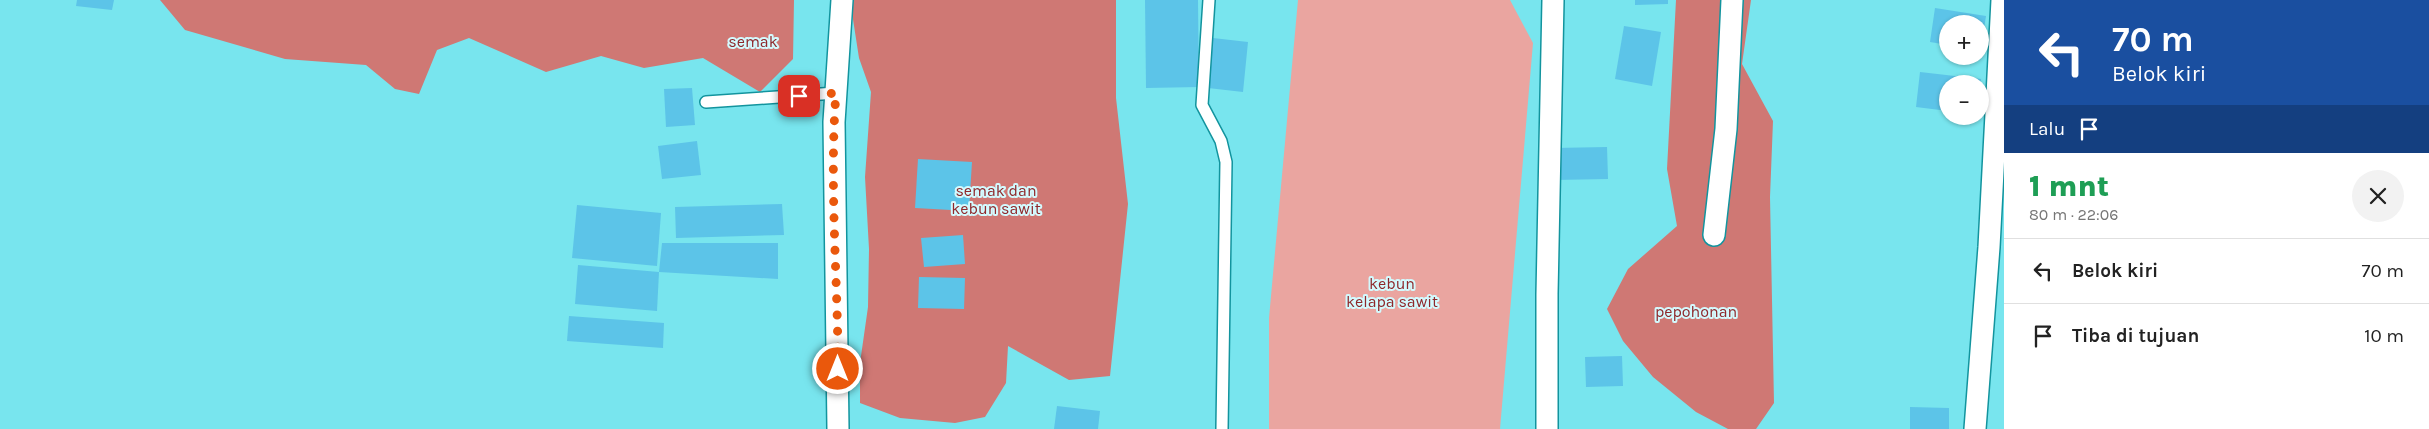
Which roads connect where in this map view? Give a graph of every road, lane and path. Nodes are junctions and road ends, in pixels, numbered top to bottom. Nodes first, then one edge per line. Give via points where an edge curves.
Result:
1 (842, 0) edge
2 (1209, 0) edge
3 (1553, 0) edge
4 (1732, 0) edge
5 (2002, 0) edge
6 (836, 93) junction
7 (706, 102) dead end
8 (1714, 235) dead end
9 (838, 429) edge
10 (1222, 429) edge
11 (1547, 429) edge
12 (1975, 429) edge

1 - 6 street
2 - 10 lane via 1202,105 1221,141 1226,162
3 - 11 street via 1546,294
4 - 8 street via 1726,129
5 - 12 street
6 - 7 lane
6 - 9 street via 834,247

